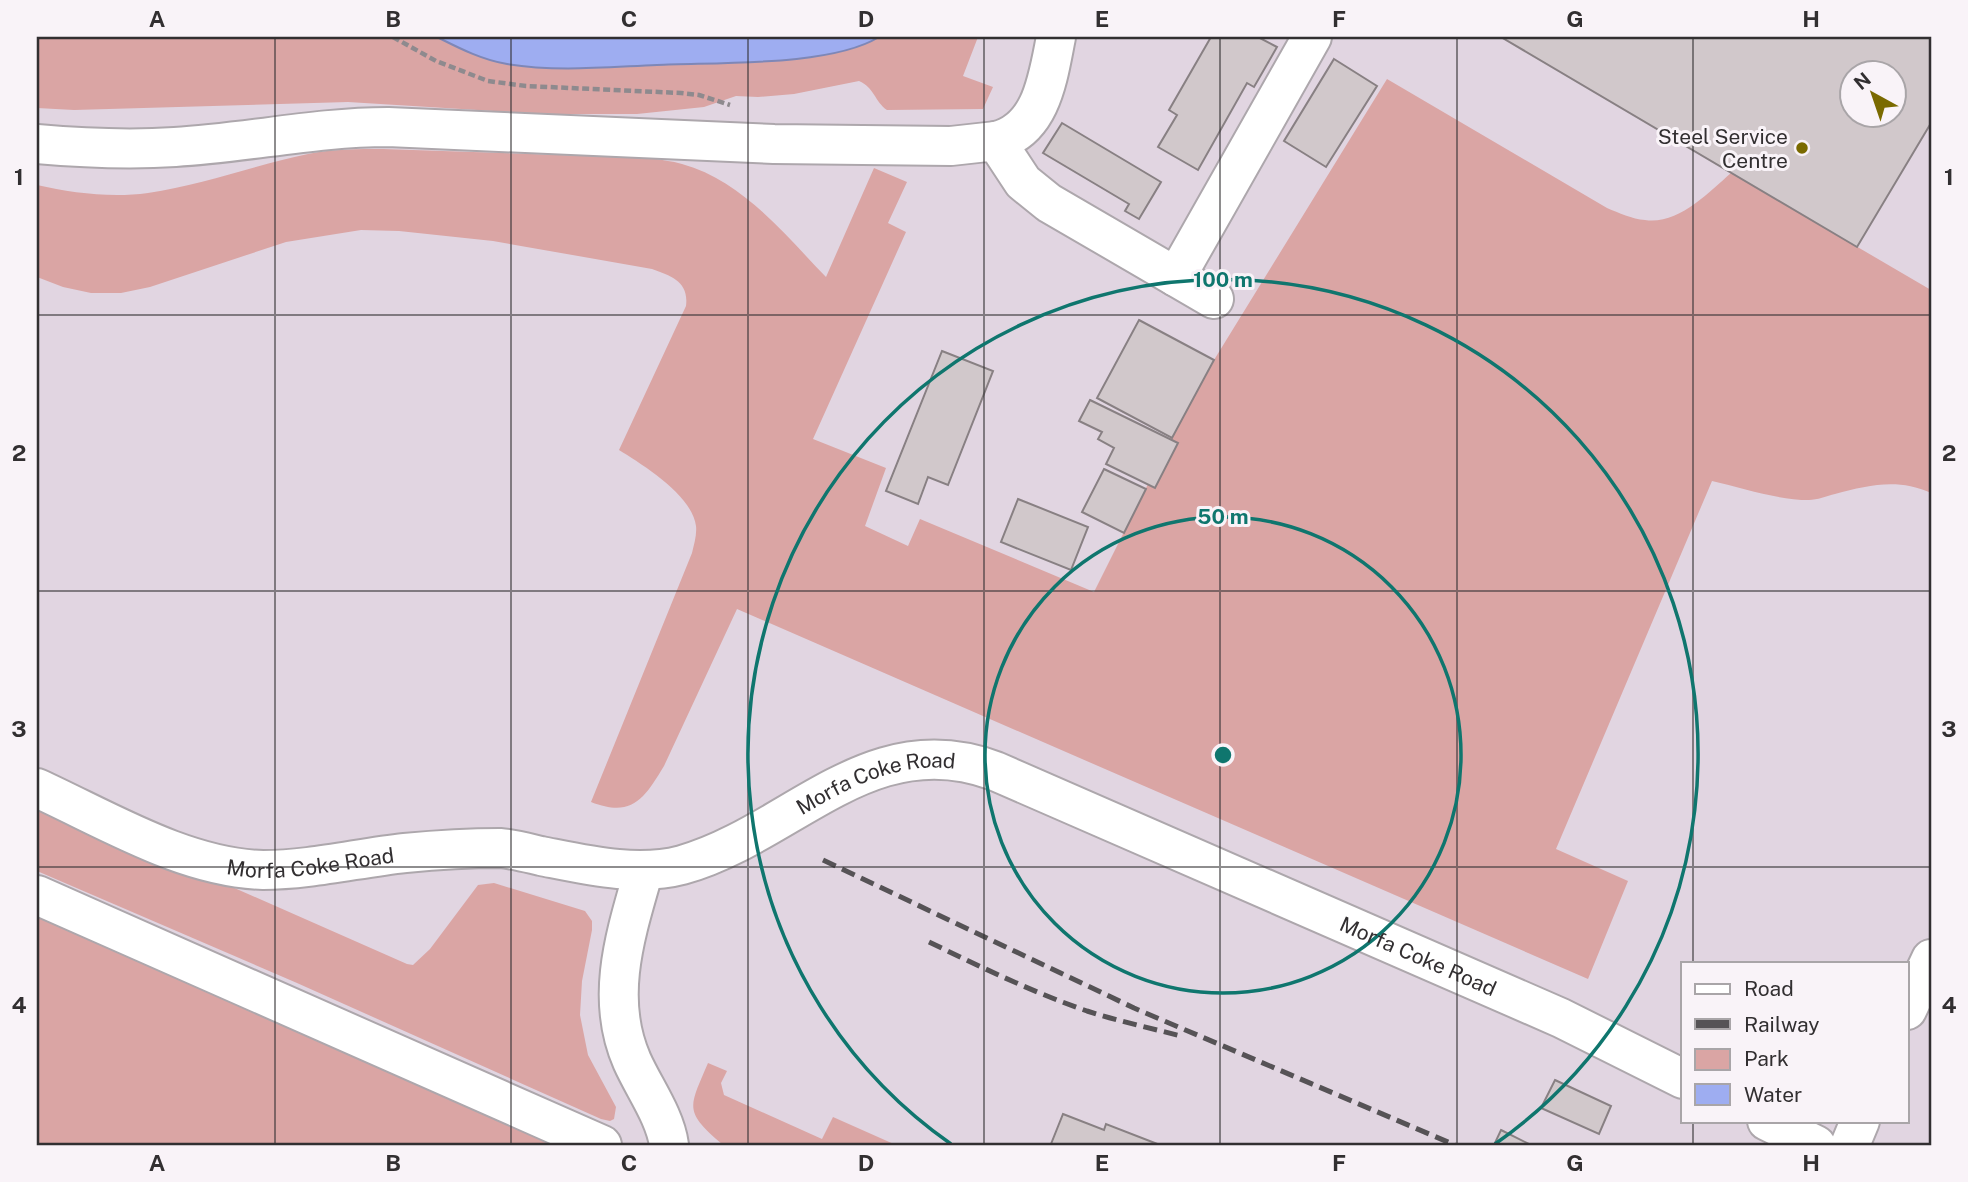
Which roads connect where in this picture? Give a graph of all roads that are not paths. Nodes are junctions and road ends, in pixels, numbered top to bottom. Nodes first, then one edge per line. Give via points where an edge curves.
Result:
1 (1056, 37) edge
2 (1312, 37) edge
3 (996, 141) junction
4 (37, 144) edge
5 (1176, 277) junction
6 (1214, 299) dead end
7 (37, 788) edge
8 (644, 870) junction
9 (37, 895) edge
10 (1931, 959) edge
11 (1909, 1006) edge
12 (1681, 1078) edge
13 (1769, 1122) edge
14 (1860, 1122) edge
15 (602, 1145) edge
16 (668, 1145) edge
17 (1816, 1145) edge
18 (1850, 1145) edge

1 - 3 lane via 1031,119 1017,134
2 - 5 lane
3 - 4 lane via 951,146 774,144 375,127 175,147
3 - 5 lane via 1023,182 1049,204
5 - 6 lane
7 - 8 lane, Morfa Coke Road via 180,855 233,867 317,867 405,853 504,848 594,866
8 - 12 lane, Morfa Coke Road via 701,858 883,767 925,758 958,760 995,771 1549,1012
8 - 16 lane via 627,929 617,1003 624,1042
9 - 15 lane
10 - 11 lane
13 - 17 lane
14 - 18 lane

